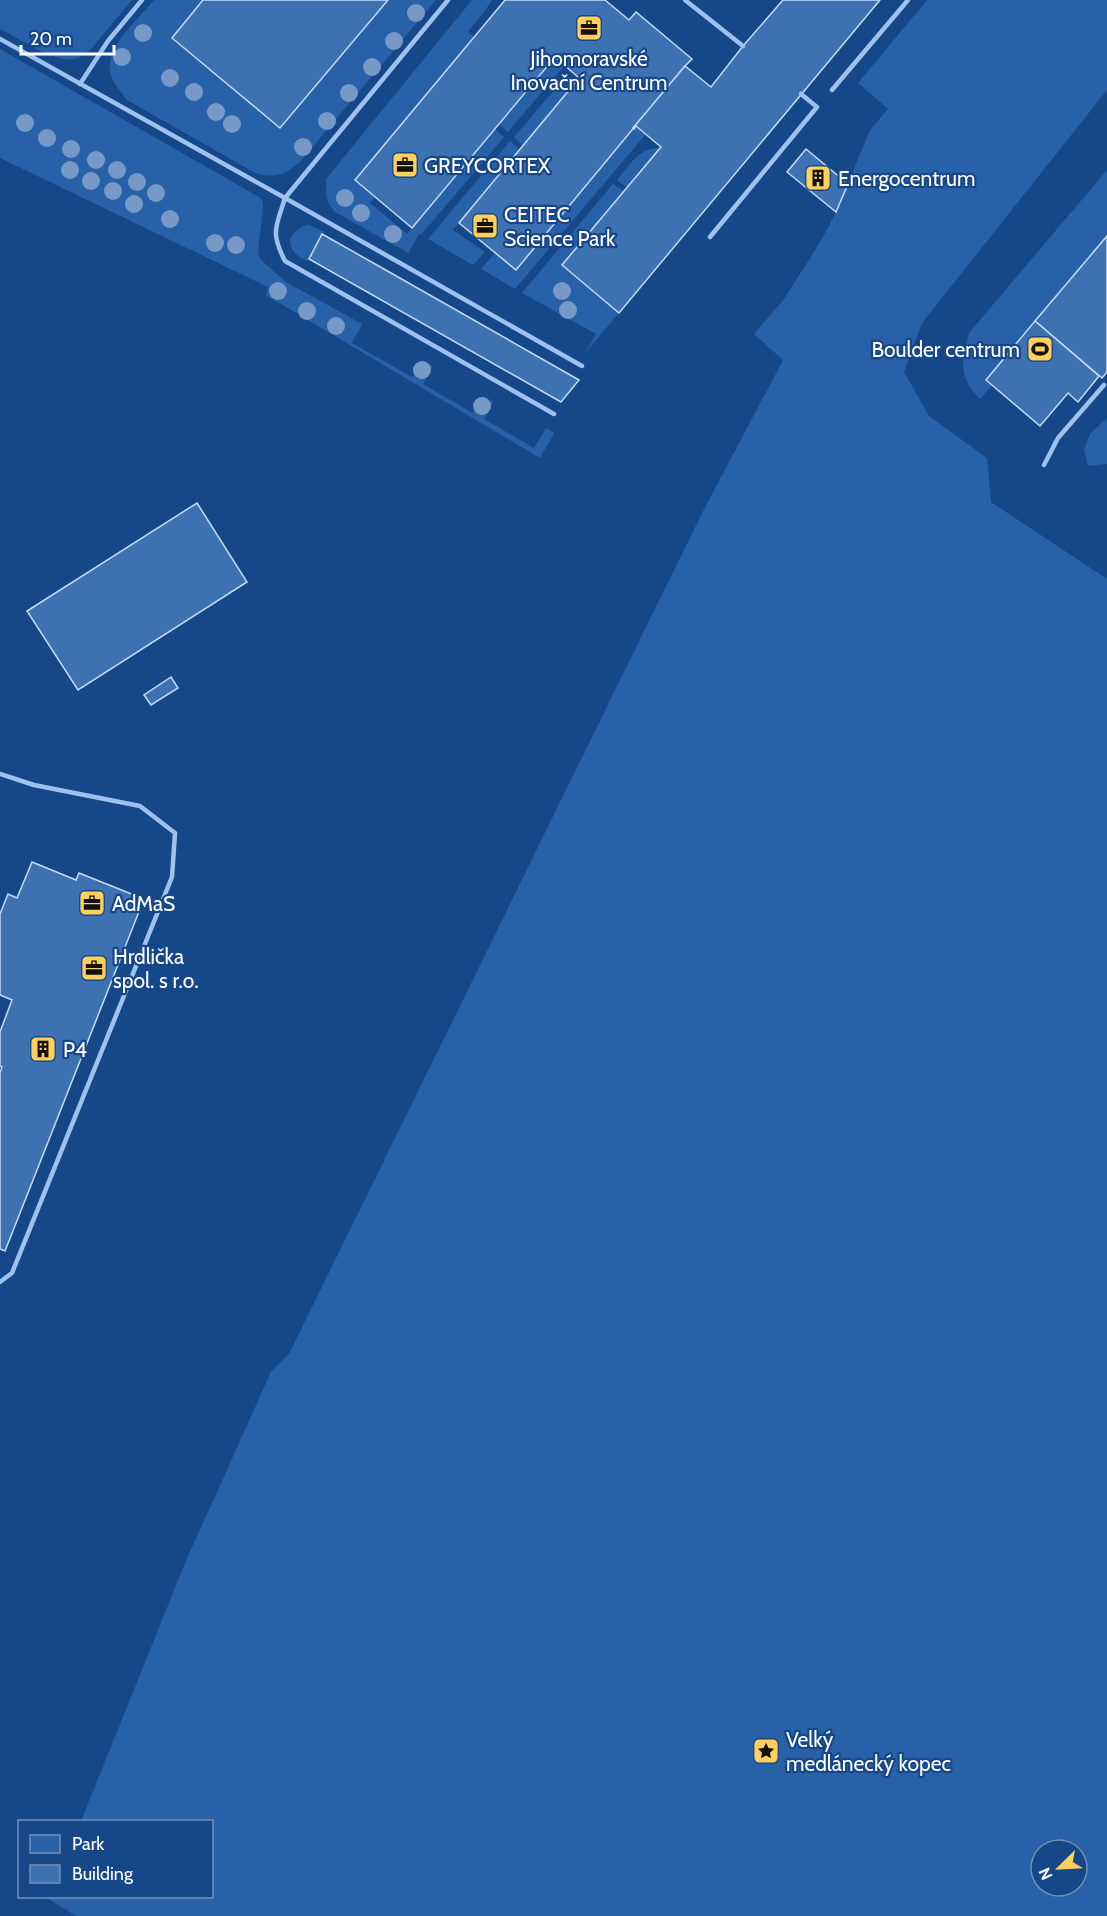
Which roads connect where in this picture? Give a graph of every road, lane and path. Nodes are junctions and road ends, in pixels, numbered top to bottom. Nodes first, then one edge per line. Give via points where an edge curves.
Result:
1 (142, 0) edge
2 (448, 0) edge
3 (685, 0) edge
4 (908, 0) edge
5 (0, 39) edge
6 (743, 46) dead end
7 (80, 84) junction
8 (832, 90) dead end
9 (801, 94) dead end
10 (285, 198) junction
11 (710, 237) dead end
12 (582, 366) dead end
13 (1104, 385) dead end
14 (554, 414) dead end
15 (1044, 465) dead end
16 (0, 774) edge
17 (0, 1282) edge

1 - 7 lane via 108,41
2 - 10 lane
3 - 6 lane
4 - 8 lane
5 - 7 lane
7 - 10 lane
9 - 11 lane via 817,107
10 - 12 lane
10 - 14 lane via 275,233 285,261
13 - 15 lane via 1058,438
16 - 17 lane via 34,785 140,806 175,833 172,878 12,1273

